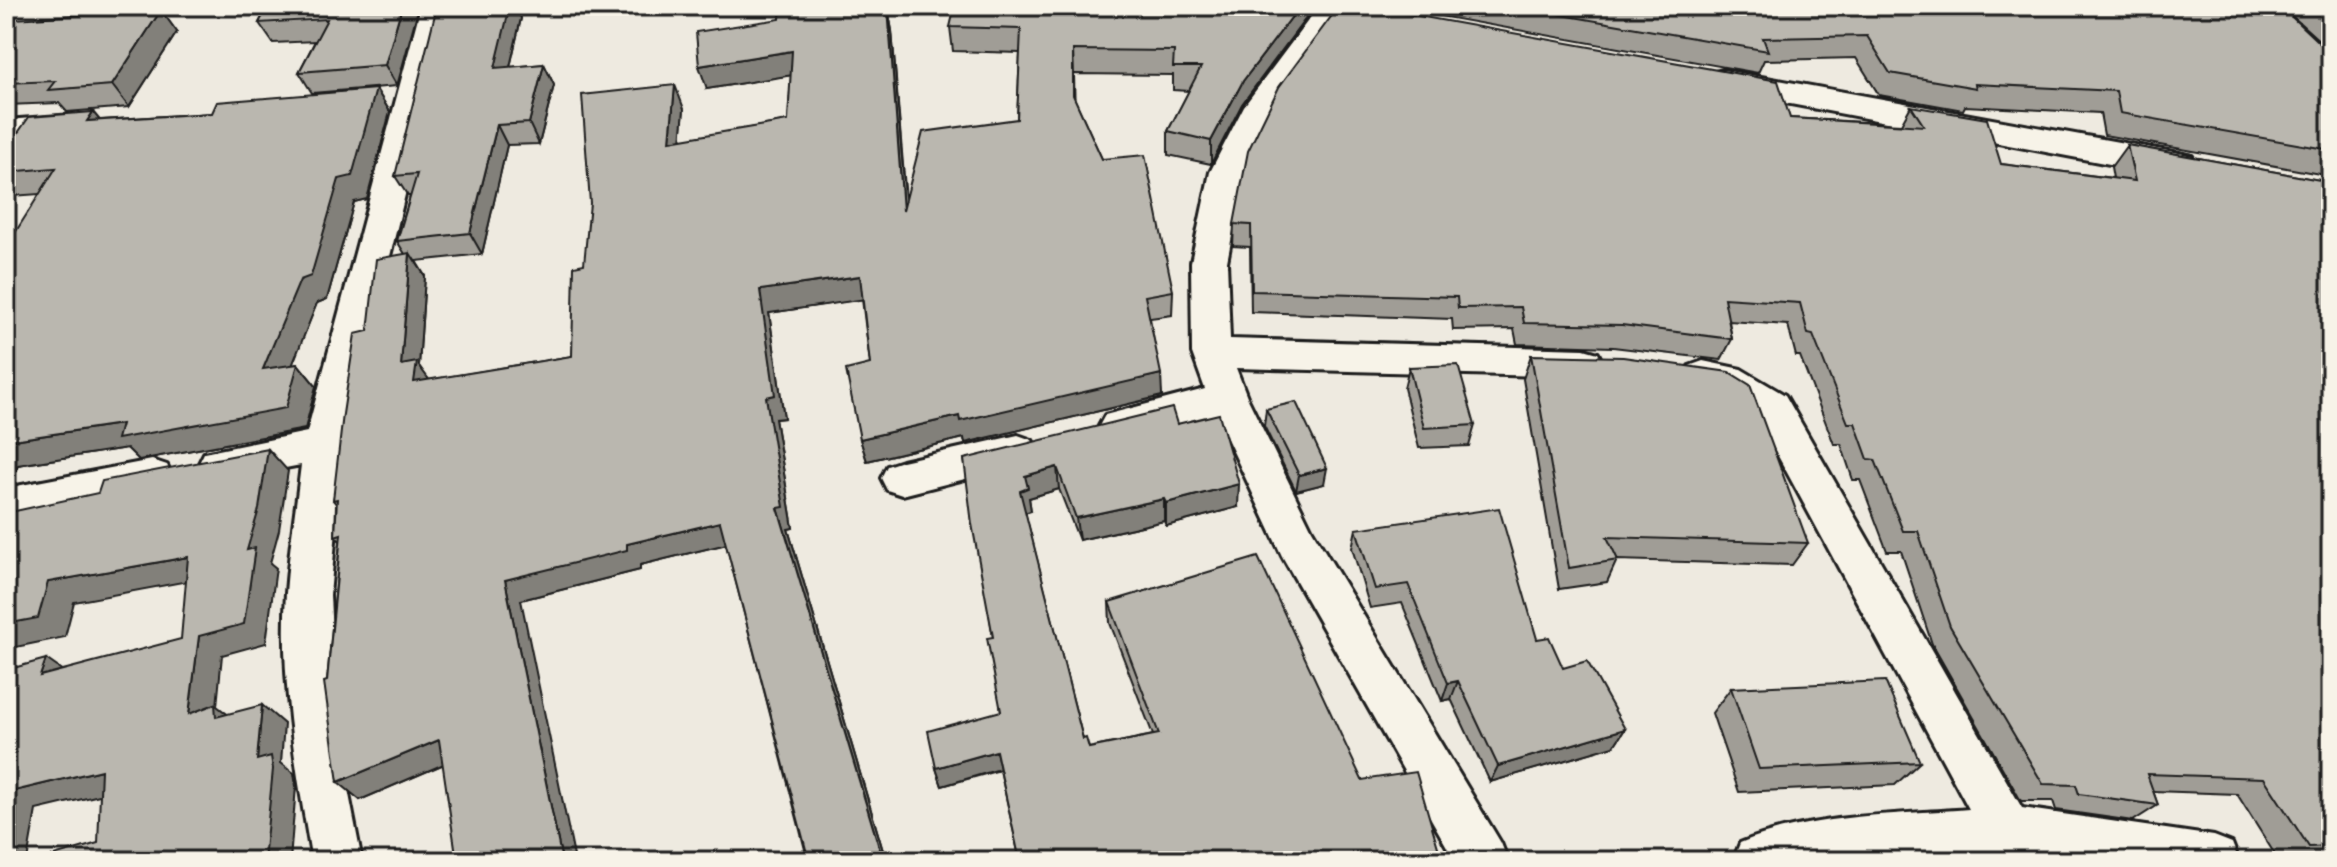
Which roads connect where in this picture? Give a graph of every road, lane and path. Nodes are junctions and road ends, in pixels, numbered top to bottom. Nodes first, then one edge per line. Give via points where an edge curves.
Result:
1 (436, 6) edge
2 (1321, 8) edge
3 (1424, 27) edge
4 (1689, 75) edge
5 (100, 123) edge
6 (6, 130) edge
7 (2218, 172) edge
8 (1211, 353) junction
9 (1627, 366) edge
10 (1670, 371) edge
11 (1228, 399) junction
12 (324, 445) junction
13 (902, 478) dead end
14 (6, 505) edge
15 (2014, 846) edge
16 (337, 861) edge
17 (1483, 861) edge
18 (1758, 861) edge
19 (2214, 861) edge

1 - 12 street via 397,99
2 - 3 main road
2 - 8 street via 1260,106 1227,172 1209,262
4 - 7 main road
5 - 6 street
8 - 9 street
8 - 11 street
10 - 15 street via 1727,379 1771,406
11 - 13 street
11 - 17 street via 1297,543
12 - 14 street
12 - 16 street via 308,595 311,678
15 - 18 street via 1838,845
15 - 19 street

